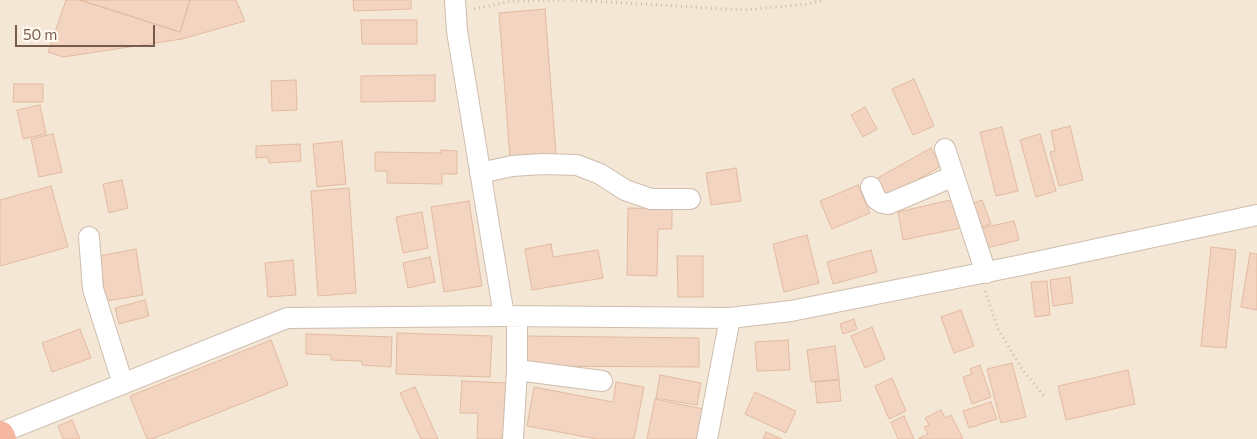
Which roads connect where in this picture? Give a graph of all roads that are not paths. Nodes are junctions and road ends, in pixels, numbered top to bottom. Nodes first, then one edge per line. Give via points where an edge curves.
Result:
1 (456, 7) edge
2 (945, 149) dead end
3 (480, 174) junction
4 (954, 176) junction
5 (871, 187) dead end
6 (690, 199) dead end
7 (1257, 215) edge
8 (89, 237) dead end
9 (982, 273) junction
10 (510, 316) junction
11 (730, 318) junction
12 (517, 370) junction
13 (602, 382) dead end
14 (123, 384) junction
15 (0, 434) edge
16 (2, 439) edge
17 (513, 439) edge
18 (708, 439) edge

1 - 3 street
2 - 4 street
3 - 6 street via 512,166 577,165 600,174 625,190 651,199
3 - 10 street
4 - 5 street via 888,204 876,199
4 - 9 street
7 - 9 street
8 - 14 street via 93,289
9 - 11 street via 791,311
10 - 11 street
10 - 12 street
10 - 14 street via 287,318
11 - 18 street
12 - 13 street
12 - 17 street
14 - 15 street
15 - 16 highway

